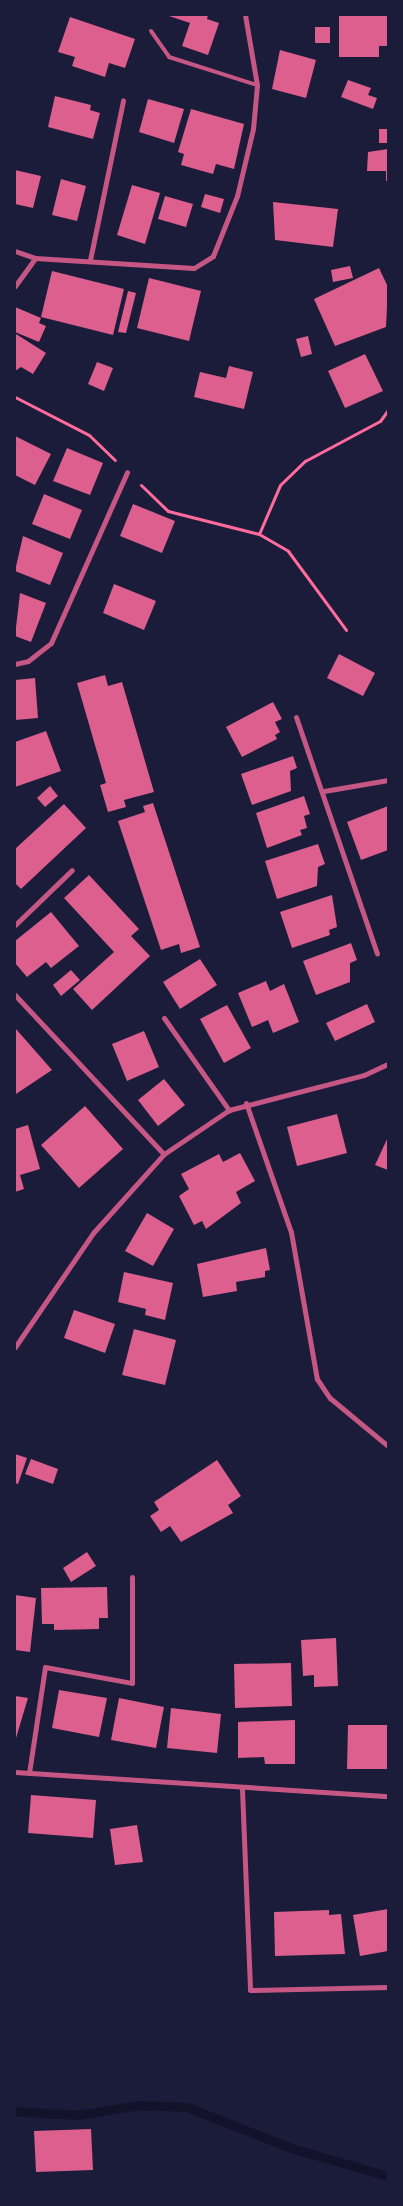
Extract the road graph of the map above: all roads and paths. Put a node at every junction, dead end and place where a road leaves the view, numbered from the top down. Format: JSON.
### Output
{"nodes":[{"id":1,"x":245,"y":15,"type":"edge"},
{"id":2,"x":151,"y":31,"type":"dead end"},
{"id":3,"x":257,"y":85,"type":"junction"},
{"id":4,"x":123,"y":100,"type":"dead end"},
{"id":5,"x":15,"y":251,"type":"edge"},
{"id":6,"x":36,"y":258,"type":"junction"},
{"id":7,"x":90,"y":260,"type":"junction"},
{"id":8,"x":15,"y":286,"type":"edge"},
{"id":9,"x":15,"y":397,"type":"edge"},
{"id":10,"x":388,"y":410,"type":"edge"},
{"id":11,"x":127,"y":472,"type":"junction"},
{"id":12,"x":259,"y":534,"type":"junction"},
{"id":13,"x":346,"y":630,"type":"dead end"},
{"id":14,"x":15,"y":664,"type":"edge"},
{"id":15,"x":296,"y":717,"type":"dead end"},
{"id":16,"x":388,"y":780,"type":"edge"},
{"id":17,"x":324,"y":791,"type":"junction"},
{"id":18,"x":72,"y":870,"type":"dead end"},
{"id":19,"x":15,"y":925,"type":"edge"},
{"id":20,"x":377,"y":953,"type":"dead end"},
{"id":21,"x":15,"y":995,"type":"edge"},
{"id":22,"x":164,"y":1018,"type":"dead end"},
{"id":23,"x":388,"y":1064,"type":"edge"},
{"id":24,"x":246,"y":1104,"type":"junction"},
{"id":25,"x":229,"y":1110,"type":"junction"},
{"id":26,"x":164,"y":1154,"type":"junction"},
{"id":27,"x":15,"y":1347,"type":"edge"},
{"id":28,"x":388,"y":1446,"type":"edge"},
{"id":29,"x":132,"y":1577,"type":"dead end"},
{"id":30,"x":15,"y":1772,"type":"edge"},
{"id":31,"x":29,"y":1773,"type":"junction"},
{"id":32,"x":242,"y":1789,"type":"junction"},
{"id":33,"x":388,"y":1796,"type":"edge"},
{"id":34,"x":388,"y":1986,"type":"edge"}],
"edges":[{"from":1,"to":3,"type":"street"},
{"from":2,"to":3,"type":"lane"},
{"from":3,"to":7,"type":"street"},
{"from":4,"to":7,"type":"street"},
{"from":5,"to":6,"type":"street"},
{"from":6,"to":7,"type":"street"},
{"from":6,"to":8,"type":"street"},
{"from":9,"to":11,"type":"path"},
{"from":10,"to":12,"type":"path"},
{"from":11,"to":12,"type":"path"},
{"from":11,"to":14,"type":"street"},
{"from":12,"to":13,"type":"path"},
{"from":15,"to":17,"type":"street"},
{"from":16,"to":17,"type":"street"},
{"from":17,"to":20,"type":"street"},
{"from":18,"to":19,"type":"street"},
{"from":21,"to":26,"type":"street"},
{"from":22,"to":25,"type":"street"},
{"from":23,"to":24,"type":"street"},
{"from":24,"to":25,"type":"street"},
{"from":24,"to":28,"type":"street"},
{"from":25,"to":26,"type":"street"},
{"from":26,"to":27,"type":"street"},
{"from":29,"to":31,"type":"street"},
{"from":30,"to":31,"type":"street"},
{"from":31,"to":32,"type":"street"},
{"from":32,"to":33,"type":"street"},
{"from":32,"to":34,"type":"street"}]}
